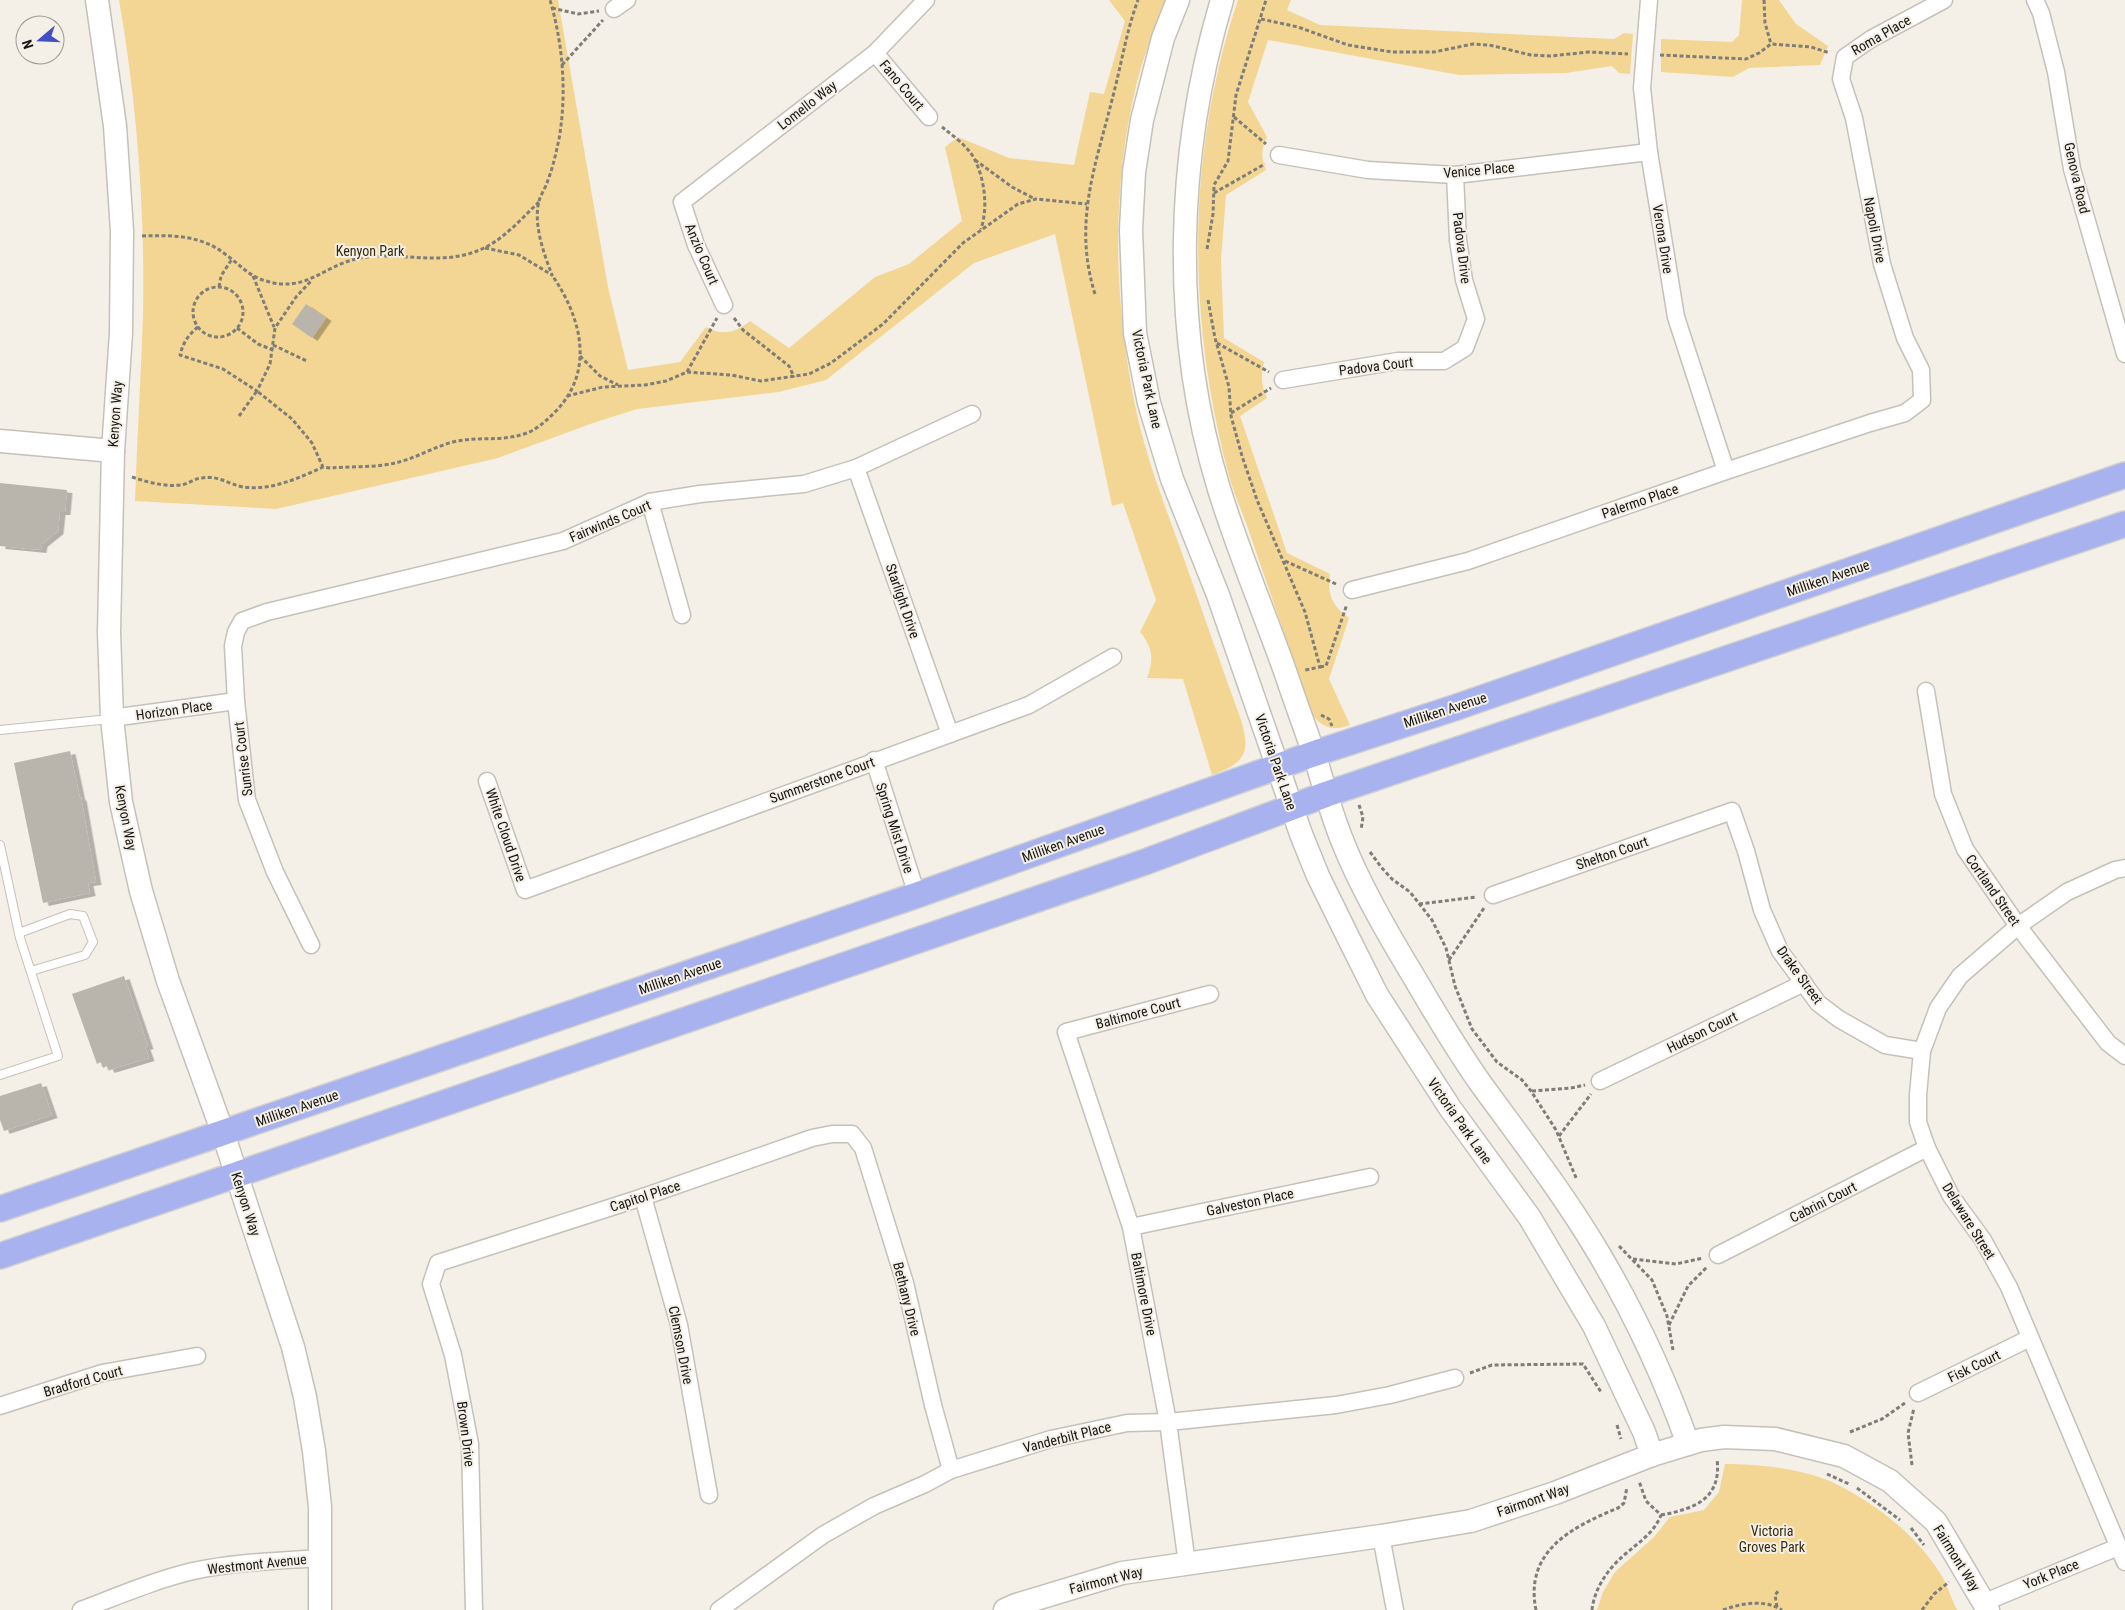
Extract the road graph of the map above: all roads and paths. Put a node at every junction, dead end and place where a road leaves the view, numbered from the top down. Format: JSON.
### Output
{"nodes":[{"id":1,"x":97,"y":0,"type":"edge"},
{"id":2,"x":550,"y":0,"type":"edge"},
{"id":3,"x":926,"y":0,"type":"edge"},
{"id":4,"x":1138,"y":0,"type":"edge"},
{"id":5,"x":1178,"y":0,"type":"edge"},
{"id":6,"x":1222,"y":0,"type":"edge"},
{"id":7,"x":1649,"y":0,"type":"edge"},
{"id":8,"x":1764,"y":0,"type":"edge"},
{"id":9,"x":1944,"y":0,"type":"edge"},
{"id":10,"x":2035,"y":0,"type":"edge"},
{"id":11,"x":621,"y":4,"type":"edge"},
{"id":12,"x":552,"y":8,"type":"junction"},
{"id":13,"x":1261,"y":20,"type":"dead end"},
{"id":14,"x":1771,"y":44,"type":"junction"},
{"id":15,"x":875,"y":52,"type":"junction"},
{"id":16,"x":1645,"y":54,"type":"junction"},
{"id":17,"x":1845,"y":56,"type":"junction"},
{"id":18,"x":562,"y":66,"type":"junction"},
{"id":19,"x":929,"y":117,"type":"joint"},
{"id":20,"x":1234,"y":117,"type":"dead end"},
{"id":21,"x":1649,"y":152,"type":"junction"},
{"id":22,"x":1279,"y":155,"type":"junction"},
{"id":23,"x":974,"y":160,"type":"junction"},
{"id":24,"x":1455,"y":175,"type":"junction"},
{"id":25,"x":1214,"y":193,"type":"dead end"},
{"id":26,"x":1036,"y":199,"type":"junction"},
{"id":27,"x":539,"y":202,"type":"junction"},
{"id":28,"x":682,"y":202,"type":"joint"},
{"id":29,"x":1087,"y":204,"type":"junction"},
{"id":30,"x":981,"y":230,"type":"junction"},
{"id":31,"x":140,"y":236,"type":"dead end"},
{"id":32,"x":484,"y":248,"type":"junction"},
{"id":33,"x":232,"y":259,"type":"junction"},
{"id":34,"x":552,"y":275,"type":"junction"},
{"id":35,"x":253,"y":276,"type":"junction"},
{"id":36,"x":312,"y":280,"type":"junction"},
{"id":37,"x":219,"y":287,"type":"junction"},
{"id":38,"x":1095,"y":294,"type":"dead end"},
{"id":39,"x":724,"y":305,"type":"junction"},
{"id":40,"x":198,"y":327,"type":"junction"},
{"id":41,"x":238,"y":328,"type":"junction"},
{"id":42,"x":275,"y":328,"type":"junction"},
{"id":43,"x":1217,"y":343,"type":"dead end"},
{"id":44,"x":273,"y":345,"type":"junction"},
{"id":45,"x":1466,"y":348,"type":"joint"},
{"id":46,"x":273,"y":350,"type":"junction"},
{"id":47,"x":2125,"y":354,"type":"edge"},
{"id":48,"x":580,"y":356,"type":"junction"},
{"id":49,"x":307,"y":361,"type":"dead end"},
{"id":50,"x":687,"y":372,"type":"junction"},
{"id":51,"x":794,"y":377,"type":"junction"},
{"id":52,"x":1283,"y":380,"type":"junction"},
{"id":53,"x":618,"y":386,"type":"junction"},
{"id":54,"x":256,"y":391,"type":"junction"},
{"id":55,"x":567,"y":396,"type":"junction"},
{"id":56,"x":1922,"y":400,"type":"joint"},
{"id":57,"x":1231,"y":413,"type":"dead end"},
{"id":58,"x":972,"y":414,"type":"dead end"},
{"id":59,"x":239,"y":416,"type":"dead end"},
{"id":60,"x":0,"y":441,"type":"edge"},
{"id":61,"x":113,"y":450,"type":"junction"},
{"id":62,"x":323,"y":467,"type":"junction"},
{"id":63,"x":856,"y":468,"type":"junction"},
{"id":64,"x":1726,"y":471,"type":"junction"},
{"id":65,"x":2125,"y":475,"type":"edge"},
{"id":66,"x":132,"y":477,"type":"dead end"},
{"id":67,"x":650,"y":502,"type":"junction"},
{"id":68,"x":2125,"y":524,"type":"edge"},
{"id":69,"x":1284,"y":561,"type":"dead end"},
{"id":70,"x":1352,"y":590,"type":"junction"},
{"id":71,"x":682,"y":615,"type":"dead end"},
{"id":72,"x":242,"y":621,"type":"joint"},
{"id":73,"x":1113,"y":657,"type":"dead end"},
{"id":74,"x":1320,"y":667,"type":"dead end"},
{"id":75,"x":1926,"y":692,"type":"dead end"},
{"id":76,"x":236,"y":701,"type":"junction"},
{"id":77,"x":112,"y":718,"type":"junction"},
{"id":78,"x":0,"y":730,"type":"edge"},
{"id":79,"x":950,"y":734,"type":"junction"},
{"id":80,"x":1314,"y":754,"type":"junction"},
{"id":81,"x":874,"y":760,"type":"junction"},
{"id":82,"x":1277,"y":766,"type":"junction"},
{"id":83,"x":487,"y":781,"type":"dead end"},
{"id":84,"x":1326,"y":794,"type":"junction"},
{"id":85,"x":1292,"y":807,"type":"junction"},
{"id":86,"x":1732,"y":811,"type":"joint"},
{"id":87,"x":0,"y":845,"type":"edge"},
{"id":88,"x":2125,"y":868,"type":"edge"},
{"id":89,"x":525,"y":890,"type":"joint"},
{"id":90,"x":917,"y":895,"type":"junction"},
{"id":91,"x":1493,"y":895,"type":"junction"},
{"id":92,"x":1419,"y":904,"type":"dead end"},
{"id":93,"x":2018,"y":926,"type":"junction"},
{"id":94,"x":19,"y":933,"type":"junction"},
{"id":95,"x":311,"y":945,"type":"dead end"},
{"id":96,"x":1449,"y":960,"type":"dead end"},
{"id":97,"x":31,"y":971,"type":"junction"},
{"id":98,"x":1804,"y":983,"type":"junction"},
{"id":99,"x":1210,"y":994,"type":"dead end"},
{"id":100,"x":1066,"y":1032,"type":"joint"},
{"id":101,"x":1922,"y":1051,"type":"junction"},
{"id":102,"x":2125,"y":1056,"type":"edge"},
{"id":103,"x":0,"y":1075,"type":"edge"},
{"id":104,"x":1600,"y":1081,"type":"junction"},
{"id":105,"x":1531,"y":1091,"type":"dead end"},
{"id":106,"x":223,"y":1133,"type":"junction"},
{"id":107,"x":852,"y":1134,"type":"joint"},
{"id":108,"x":1560,"y":1136,"type":"dead end"},
{"id":109,"x":1927,"y":1148,"type":"junction"},
{"id":110,"x":237,"y":1176,"type":"junction"},
{"id":111,"x":1370,"y":1177,"type":"dead end"},
{"id":112,"x":643,"y":1197,"type":"junction"},
{"id":113,"x":0,"y":1209,"type":"edge"},
{"id":114,"x":1131,"y":1228,"type":"junction"},
{"id":115,"x":1718,"y":1255,"type":"junction"},
{"id":116,"x":0,"y":1256,"type":"edge"},
{"id":117,"x":1632,"y":1259,"type":"dead end"},
{"id":118,"x":438,"y":1263,"type":"joint"},
{"id":119,"x":1669,"y":1325,"type":"dead end"},
{"id":120,"x":2030,"y":1338,"type":"junction"},
{"id":121,"x":197,"y":1356,"type":"dead end"},
{"id":122,"x":1455,"y":1378,"type":"joint"},
{"id":123,"x":1918,"y":1393,"type":"junction"},
{"id":124,"x":1602,"y":1394,"type":"dead end"},
{"id":125,"x":0,"y":1406,"type":"edge"},
{"id":126,"x":1168,"y":1422,"type":"junction"},
{"id":127,"x":1616,"y":1424,"type":"dead end"},
{"id":128,"x":1850,"y":1432,"type":"dead end"},
{"id":129,"x":1621,"y":1439,"type":"dead end"},
{"id":130,"x":1688,"y":1444,"type":"junction"},
{"id":131,"x":1652,"y":1455,"type":"junction"},
{"id":132,"x":1717,"y":1459,"type":"junction"},
{"id":133,"x":1724,"y":1459,"type":"dead end"},
{"id":134,"x":1710,"y":1461,"type":"dead end"},
{"id":135,"x":1912,"y":1465,"type":"dead end"},
{"id":136,"x":951,"y":1470,"type":"junction"},
{"id":137,"x":1821,"y":1472,"type":"dead end"},
{"id":138,"x":1646,"y":1478,"type":"dead end"},
{"id":139,"x":1639,"y":1481,"type":"junction"},
{"id":140,"x":708,"y":1496,"type":"dead end"},
{"id":141,"x":1661,"y":1515,"type":"junction"},
{"id":142,"x":1902,"y":1521,"type":"dead end"},
{"id":143,"x":1910,"y":1527,"type":"dead end"},
{"id":144,"x":1381,"y":1536,"type":"junction"},
{"id":145,"x":1927,"y":1548,"type":"dead end"},
{"id":146,"x":2122,"y":1554,"type":"edge"},
{"id":147,"x":319,"y":1558,"type":"junction"},
{"id":148,"x":1188,"y":1564,"type":"junction"},
{"id":149,"x":1946,"y":1575,"type":"dead end"},
{"id":150,"x":1950,"y":1582,"type":"junction"},
{"id":151,"x":1779,"y":1590,"type":"dead end"},
{"id":152,"x":1954,"y":1591,"type":"dead end"},
{"id":153,"x":1986,"y":1606,"type":"edge"},
{"id":154,"x":1777,"y":1607,"type":"junction"},
{"id":155,"x":81,"y":1610,"type":"edge"},
{"id":156,"x":320,"y":1610,"type":"edge"},
{"id":157,"x":474,"y":1610,"type":"edge"},
{"id":158,"x":719,"y":1610,"type":"edge"},
{"id":159,"x":1005,"y":1610,"type":"edge"},
{"id":160,"x":1395,"y":1610,"type":"edge"},
{"id":161,"x":1536,"y":1610,"type":"edge"},
{"id":162,"x":1592,"y":1610,"type":"edge"},
{"id":163,"x":1723,"y":1610,"type":"edge"},
{"id":164,"x":1782,"y":1610,"type":"edge"},
{"id":165,"x":1922,"y":1610,"type":"edge"}],
"edges":[{"from":1,"to":61,"type":"street","name":"Kenyon Way"},
{"from":2,"to":12,"type":"path"},
{"from":3,"to":15,"type":"street","name":"Lomello Way"},
{"from":4,"to":29,"type":"path"},
{"from":5,"to":82,"type":"street","name":"Victoria Park Lane"},
{"from":6,"to":80,"type":"street"},
{"from":7,"to":16,"type":"street","name":"Verona Drive"},
{"from":8,"to":14,"type":"path"},
{"from":9,"to":17,"type":"street","name":"Roma Place"},
{"from":10,"to":47,"type":"street","name":"Genova Road"},
{"from":11,"to":12,"type":"path"},
{"from":11,"to":18,"type":"path"},
{"from":12,"to":18,"type":"path"},
{"from":13,"to":16,"type":"path"},
{"from":14,"to":16,"type":"path"},
{"from":14,"to":17,"type":"path"},
{"from":15,"to":19,"type":"street","name":"Fano Court"},
{"from":15,"to":28,"type":"street","name":"Lomello Way"},
{"from":16,"to":21,"type":"street","name":"Verona Drive"},
{"from":17,"to":56,"type":"street","name":"Napoli Drive"},
{"from":18,"to":27,"type":"path"},
{"from":19,"to":23,"type":"path"},
{"from":20,"to":22,"type":"path"},
{"from":21,"to":24,"type":"street","name":"Venice Place"},
{"from":21,"to":64,"type":"street","name":"Verona Drive"},
{"from":22,"to":24,"type":"street","name":"Venice Place"},
{"from":22,"to":25,"type":"path"},
{"from":23,"to":26,"type":"path"},
{"from":23,"to":30,"type":"path"},
{"from":24,"to":45,"type":"street","name":"Padova Drive"},
{"from":26,"to":29,"type":"path"},
{"from":26,"to":30,"type":"path"},
{"from":27,"to":32,"type":"path"},
{"from":27,"to":34,"type":"path"},
{"from":28,"to":39,"type":"street","name":"Anzio Court"},
{"from":29,"to":38,"type":"path"},
{"from":30,"to":51,"type":"path"},
{"from":31,"to":33,"type":"path"},
{"from":32,"to":34,"type":"path"},
{"from":32,"to":36,"type":"path"},
{"from":33,"to":35,"type":"path"},
{"from":33,"to":37,"type":"path"},
{"from":34,"to":48,"type":"path"},
{"from":35,"to":36,"type":"path"},
{"from":35,"to":42,"type":"path"},
{"from":36,"to":42,"type":"path"},
{"from":37,"to":40,"type":"path"},
{"from":37,"to":41,"type":"path"},
{"from":39,"to":50,"type":"path"},
{"from":39,"to":51,"type":"path"},
{"from":40,"to":41,"type":"path"},
{"from":40,"to":54,"type":"path"},
{"from":41,"to":46,"type":"path"},
{"from":42,"to":44,"type":"path"},
{"from":43,"to":52,"type":"path"},
{"from":44,"to":46,"type":"path"},
{"from":44,"to":49,"type":"path"},
{"from":45,"to":52,"type":"street","name":"Padova Court"},
{"from":46,"to":54,"type":"path"},
{"from":48,"to":53,"type":"path"},
{"from":48,"to":55,"type":"path"},
{"from":50,"to":51,"type":"path"},
{"from":50,"to":53,"type":"path"},
{"from":52,"to":57,"type":"path"},
{"from":53,"to":55,"type":"path"},
{"from":54,"to":59,"type":"path"},
{"from":54,"to":62,"type":"path"},
{"from":55,"to":62,"type":"path"},
{"from":56,"to":64,"type":"street","name":"Palermo Place"},
{"from":58,"to":63,"type":"street","name":"Fairwinds Court"},
{"from":60,"to":61,"type":"street"},
{"from":61,"to":77,"type":"street","name":"Kenyon Way"},
{"from":62,"to":66,"type":"path"},
{"from":63,"to":67,"type":"street","name":"Fairwinds Court"},
{"from":63,"to":79,"type":"street","name":"Starlight Drive"},
{"from":64,"to":70,"type":"street","name":"Palermo Place"},
{"from":65,"to":80,"type":"main road","name":"Milliken Avenue"},
{"from":67,"to":71,"type":"street"},
{"from":67,"to":72,"type":"street","name":"Fairwinds Court"},
{"from":68,"to":84,"type":"main road"},
{"from":69,"to":70,"type":"path"},
{"from":70,"to":74,"type":"path"},
{"from":72,"to":76,"type":"street","name":"Sunrise Court"},
{"from":73,"to":79,"type":"street","name":"Summerstone Court"},
{"from":75,"to":93,"type":"street","name":"Cortland Street"},
{"from":76,"to":77,"type":"street","name":"Horizon Place"},
{"from":76,"to":95,"type":"street","name":"Sunrise Court"},
{"from":77,"to":78,"type":"lane"},
{"from":77,"to":106,"type":"street","name":"Kenyon Way"},
{"from":79,"to":81,"type":"street","name":"Summerstone Court"},
{"from":80,"to":82,"type":"main road","name":"Milliken Avenue"},
{"from":80,"to":84,"type":"street"},
{"from":81,"to":89,"type":"street","name":"Summerstone Court"},
{"from":81,"to":90,"type":"street","name":"Spring Mist Drive"},
{"from":82,"to":85,"type":"street","name":"Victoria Park Lane"},
{"from":82,"to":90,"type":"main road","name":"Milliken Avenue"},
{"from":83,"to":89,"type":"street","name":"White Cloud Drive"},
{"from":84,"to":85,"type":"main road"},
{"from":84,"to":130,"type":"street"},
{"from":85,"to":110,"type":"main road"},
{"from":85,"to":131,"type":"street","name":"Victoria Park Lane"},
{"from":86,"to":91,"type":"street","name":"Shelton Court"},
{"from":86,"to":98,"type":"street","name":"Drake Street"},
{"from":87,"to":94,"type":"lane"},
{"from":88,"to":93,"type":"street","name":"Delaware Street"},
{"from":90,"to":106,"type":"main road","name":"Milliken Avenue"},
{"from":91,"to":92,"type":"path"},
{"from":91,"to":96,"type":"path"},
{"from":93,"to":101,"type":"street","name":"Delaware Street"},
{"from":93,"to":102,"type":"street","name":"Cortland Street"},
{"from":94,"to":97,"type":"lane"},
{"from":94,"to":97,"type":"lane"},
{"from":97,"to":103,"type":"lane"},
{"from":98,"to":101,"type":"street","name":"Drake Street"},
{"from":98,"to":104,"type":"street","name":"Hudson Court"},
{"from":99,"to":100,"type":"street","name":"Baltimore Court"},
{"from":100,"to":114,"type":"street","name":"Baltimore Drive"},
{"from":101,"to":109,"type":"street","name":"Delaware Street"},
{"from":104,"to":105,"type":"path"},
{"from":104,"to":108,"type":"path"},
{"from":106,"to":110,"type":"street","name":"Kenyon Way"},
{"from":106,"to":113,"type":"main road","name":"Milliken Avenue"},
{"from":107,"to":112,"type":"street","name":"Capitol Place"},
{"from":107,"to":136,"type":"street","name":"Bethany Drive"},
{"from":109,"to":115,"type":"street","name":"Cabrini Court"},
{"from":109,"to":120,"type":"street","name":"Delaware Street"},
{"from":110,"to":116,"type":"main road"},
{"from":110,"to":147,"type":"street","name":"Kenyon Way"},
{"from":111,"to":114,"type":"street","name":"Galveston Place"},
{"from":112,"to":118,"type":"street","name":"Capitol Place"},
{"from":112,"to":140,"type":"street","name":"Clemson Drive"},
{"from":114,"to":126,"type":"street","name":"Baltimore Drive"},
{"from":115,"to":117,"type":"path"},
{"from":115,"to":119,"type":"path"},
{"from":118,"to":157,"type":"street","name":"Brown Drive"},
{"from":120,"to":123,"type":"street","name":"Fisk Court"},
{"from":120,"to":146,"type":"street","name":"Delaware Street"},
{"from":121,"to":125,"type":"street","name":"Bradford Court"},
{"from":122,"to":124,"type":"path"},
{"from":122,"to":126,"type":"street","name":"Vanderbilt Place"},
{"from":123,"to":128,"type":"path"},
{"from":123,"to":135,"type":"path"},
{"from":126,"to":136,"type":"street","name":"Vanderbilt Place"},
{"from":126,"to":148,"type":"street","name":"Baltimore Drive"},
{"from":127,"to":129,"type":"path"},
{"from":130,"to":131,"type":"street","name":"Fairmont Way"},
{"from":130,"to":153,"type":"street","name":"Fairmont Way"},
{"from":131,"to":144,"type":"street","name":"Fairmont Way"},
{"from":132,"to":133,"type":"path"},
{"from":132,"to":134,"type":"path"},
{"from":132,"to":141,"type":"path"},
{"from":136,"to":158,"type":"street","name":"Vanderbilt Place"},
{"from":137,"to":142,"type":"path"},
{"from":138,"to":139,"type":"path"},
{"from":139,"to":141,"type":"path"},
{"from":139,"to":161,"type":"path"},
{"from":141,"to":162,"type":"path"},
{"from":143,"to":145,"type":"path"},
{"from":144,"to":148,"type":"street","name":"Fairmont Way"},
{"from":144,"to":160,"type":"street"},
{"from":146,"to":153,"type":"street","name":"York Place"},
{"from":147,"to":155,"type":"street","name":"Westmont Avenue"},
{"from":147,"to":156,"type":"street","name":"Kenyon Way"},
{"from":148,"to":159,"type":"street","name":"Fairmont Way"},
{"from":149,"to":150,"type":"path"},
{"from":150,"to":152,"type":"path"},
{"from":150,"to":165,"type":"path"},
{"from":151,"to":154,"type":"path"},
{"from":154,"to":163,"type":"path"},
{"from":154,"to":164,"type":"path"}]}
